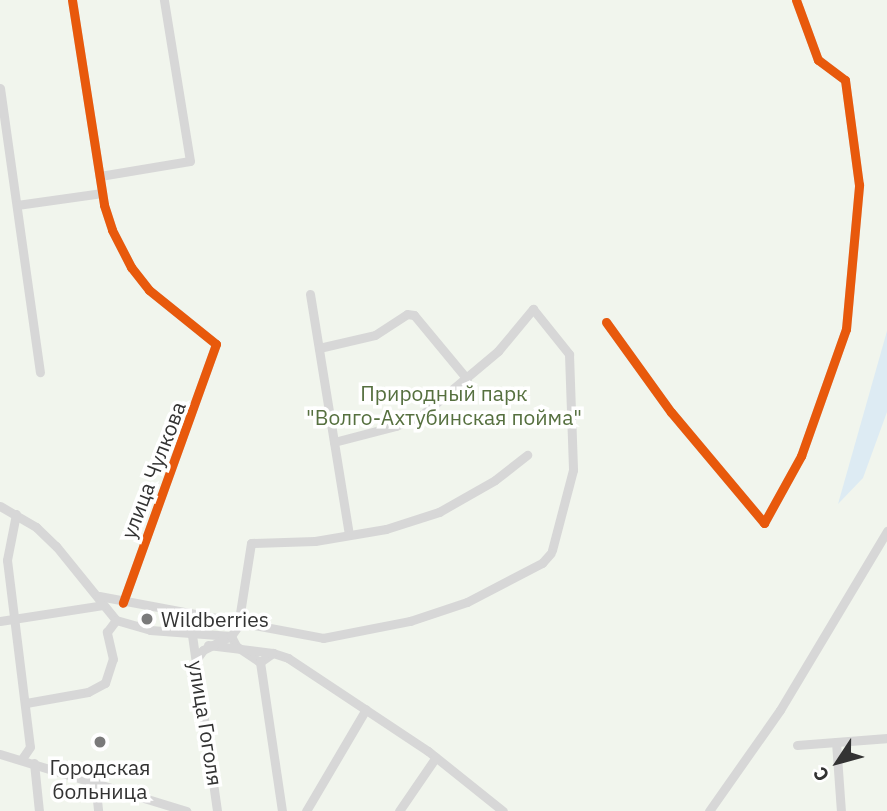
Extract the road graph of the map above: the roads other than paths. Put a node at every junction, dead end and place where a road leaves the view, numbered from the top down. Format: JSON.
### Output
{"nodes":[{"id":1,"x":72,"y":0,"type":"edge"},
{"id":2,"x":164,"y":0,"type":"edge"},
{"id":3,"x":796,"y":0,"type":"edge"},
{"id":4,"x":0,"y":88,"type":"edge"},
{"id":5,"x":100,"y":176,"type":"junction"},
{"id":6,"x":102,"y":193,"type":"junction"},
{"id":7,"x":17,"y":205,"type":"junction"},
{"id":8,"x":310,"y":294,"type":"dead end"},
{"id":9,"x":606,"y":323,"type":"dead end"},
{"id":10,"x":318,"y":348,"type":"junction"},
{"id":11,"x":40,"y":372,"type":"dead end"},
{"id":12,"x":467,"y":379,"type":"junction"},
{"id":13,"x":334,"y":442,"type":"junction"},
{"id":14,"x":527,"y":455,"type":"dead end"},
{"id":15,"x":0,"y":506,"type":"edge"},
{"id":16,"x":16,"y":514,"type":"junction"},
{"id":17,"x":887,"y":531,"type":"edge"},
{"id":18,"x":349,"y":535,"type":"junction"},
{"id":19,"x":101,"y":600,"type":"junction"},
{"id":20,"x":123,"y":603,"type":"junction"},
{"id":21,"x":238,"y":619,"type":"junction"},
{"id":22,"x":14,"y":620,"type":"junction"},
{"id":23,"x":116,"y":620,"type":"junction"},
{"id":24,"x":0,"y":621,"type":"edge"},
{"id":25,"x":192,"y":635,"type":"junction"},
{"id":26,"x":231,"y":636,"type":"junction"},
{"id":27,"x":210,"y":645,"type":"junction"},
{"id":28,"x":243,"y":650,"type":"junction"},
{"id":29,"x":273,"y":653,"type":"junction"},
{"id":30,"x":196,"y":660,"type":"junction"},
{"id":31,"x":260,"y":662,"type":"junction"},
{"id":32,"x":26,"y":703,"type":"junction"},
{"id":33,"x":366,"y":709,"type":"junction"},
{"id":34,"x":887,"y":738,"type":"edge"},
{"id":35,"x":836,"y":742,"type":"junction"},
{"id":36,"x":797,"y":745,"type":"dead end"},
{"id":37,"x":0,"y":754,"type":"edge"},
{"id":38,"x":436,"y":757,"type":"junction"},
{"id":39,"x":22,"y":759,"type":"junction"},
{"id":40,"x":34,"y":762,"type":"junction"},
{"id":41,"x":95,"y":781,"type":"junction"},
{"id":42,"x":157,"y":806,"type":"edge"},
{"id":43,"x":39,"y":811,"type":"edge"},
{"id":44,"x":98,"y":811,"type":"edge"},
{"id":45,"x":186,"y":811,"type":"edge"},
{"id":46,"x":217,"y":811,"type":"edge"},
{"id":47,"x":282,"y":811,"type":"edge"},
{"id":48,"x":306,"y":811,"type":"edge"},
{"id":49,"x":399,"y":811,"type":"edge"},
{"id":50,"x":503,"y":811,"type":"edge"},
{"id":51,"x":709,"y":811,"type":"edge"},
{"id":52,"x":841,"y":811,"type":"edge"}],
"edges":[{"from":1,"to":5,"type":"street"},
{"from":2,"to":5,"type":"street"},
{"from":3,"to":9,"type":"street"},
{"from":4,"to":7,"type":"street"},
{"from":5,"to":6,"type":"street"},
{"from":6,"to":7,"type":"street"},
{"from":6,"to":20,"type":"street","name":"улица Чулкова"},
{"from":7,"to":11,"type":"street"},
{"from":8,"to":10,"type":"street"},
{"from":10,"to":12,"type":"street"},
{"from":10,"to":13,"type":"street"},
{"from":12,"to":13,"type":"street"},
{"from":12,"to":21,"type":"street"},
{"from":13,"to":18,"type":"street"},
{"from":14,"to":18,"type":"street"},
{"from":15,"to":16,"type":"street"},
{"from":16,"to":19,"type":"street"},
{"from":16,"to":22,"type":"street"},
{"from":17,"to":51,"type":"street"},
{"from":18,"to":21,"type":"street"},
{"from":19,"to":20,"type":"street"},
{"from":19,"to":22,"type":"street"},
{"from":19,"to":23,"type":"street"},
{"from":20,"to":21,"type":"street"},
{"from":21,"to":26,"type":"street"},
{"from":22,"to":24,"type":"street"},
{"from":22,"to":32,"type":"street"},
{"from":23,"to":25,"type":"street"},
{"from":23,"to":32,"type":"street"},
{"from":25,"to":26,"type":"street"},
{"from":25,"to":27,"type":"street"},
{"from":25,"to":30,"type":"street","name":"улица Гоголя"},
{"from":26,"to":27,"type":"street"},
{"from":26,"to":28,"type":"street"},
{"from":27,"to":28,"type":"street"},
{"from":27,"to":30,"type":"street"},
{"from":28,"to":29,"type":"street"},
{"from":28,"to":31,"type":"street"},
{"from":29,"to":31,"type":"street"},
{"from":29,"to":33,"type":"street"},
{"from":30,"to":46,"type":"street","name":"улица Гоголя"},
{"from":31,"to":47,"type":"street"},
{"from":32,"to":39,"type":"street"},
{"from":33,"to":38,"type":"street"},
{"from":33,"to":48,"type":"street"},
{"from":34,"to":35,"type":"street"},
{"from":35,"to":36,"type":"street"},
{"from":35,"to":52,"type":"street"},
{"from":37,"to":39,"type":"street"},
{"from":38,"to":49,"type":"street"},
{"from":38,"to":50,"type":"street"},
{"from":39,"to":40,"type":"street"},
{"from":40,"to":41,"type":"street"},
{"from":40,"to":43,"type":"street"},
{"from":41,"to":42,"type":"street"},
{"from":41,"to":44,"type":"street"},
{"from":42,"to":45,"type":"street"}]}
